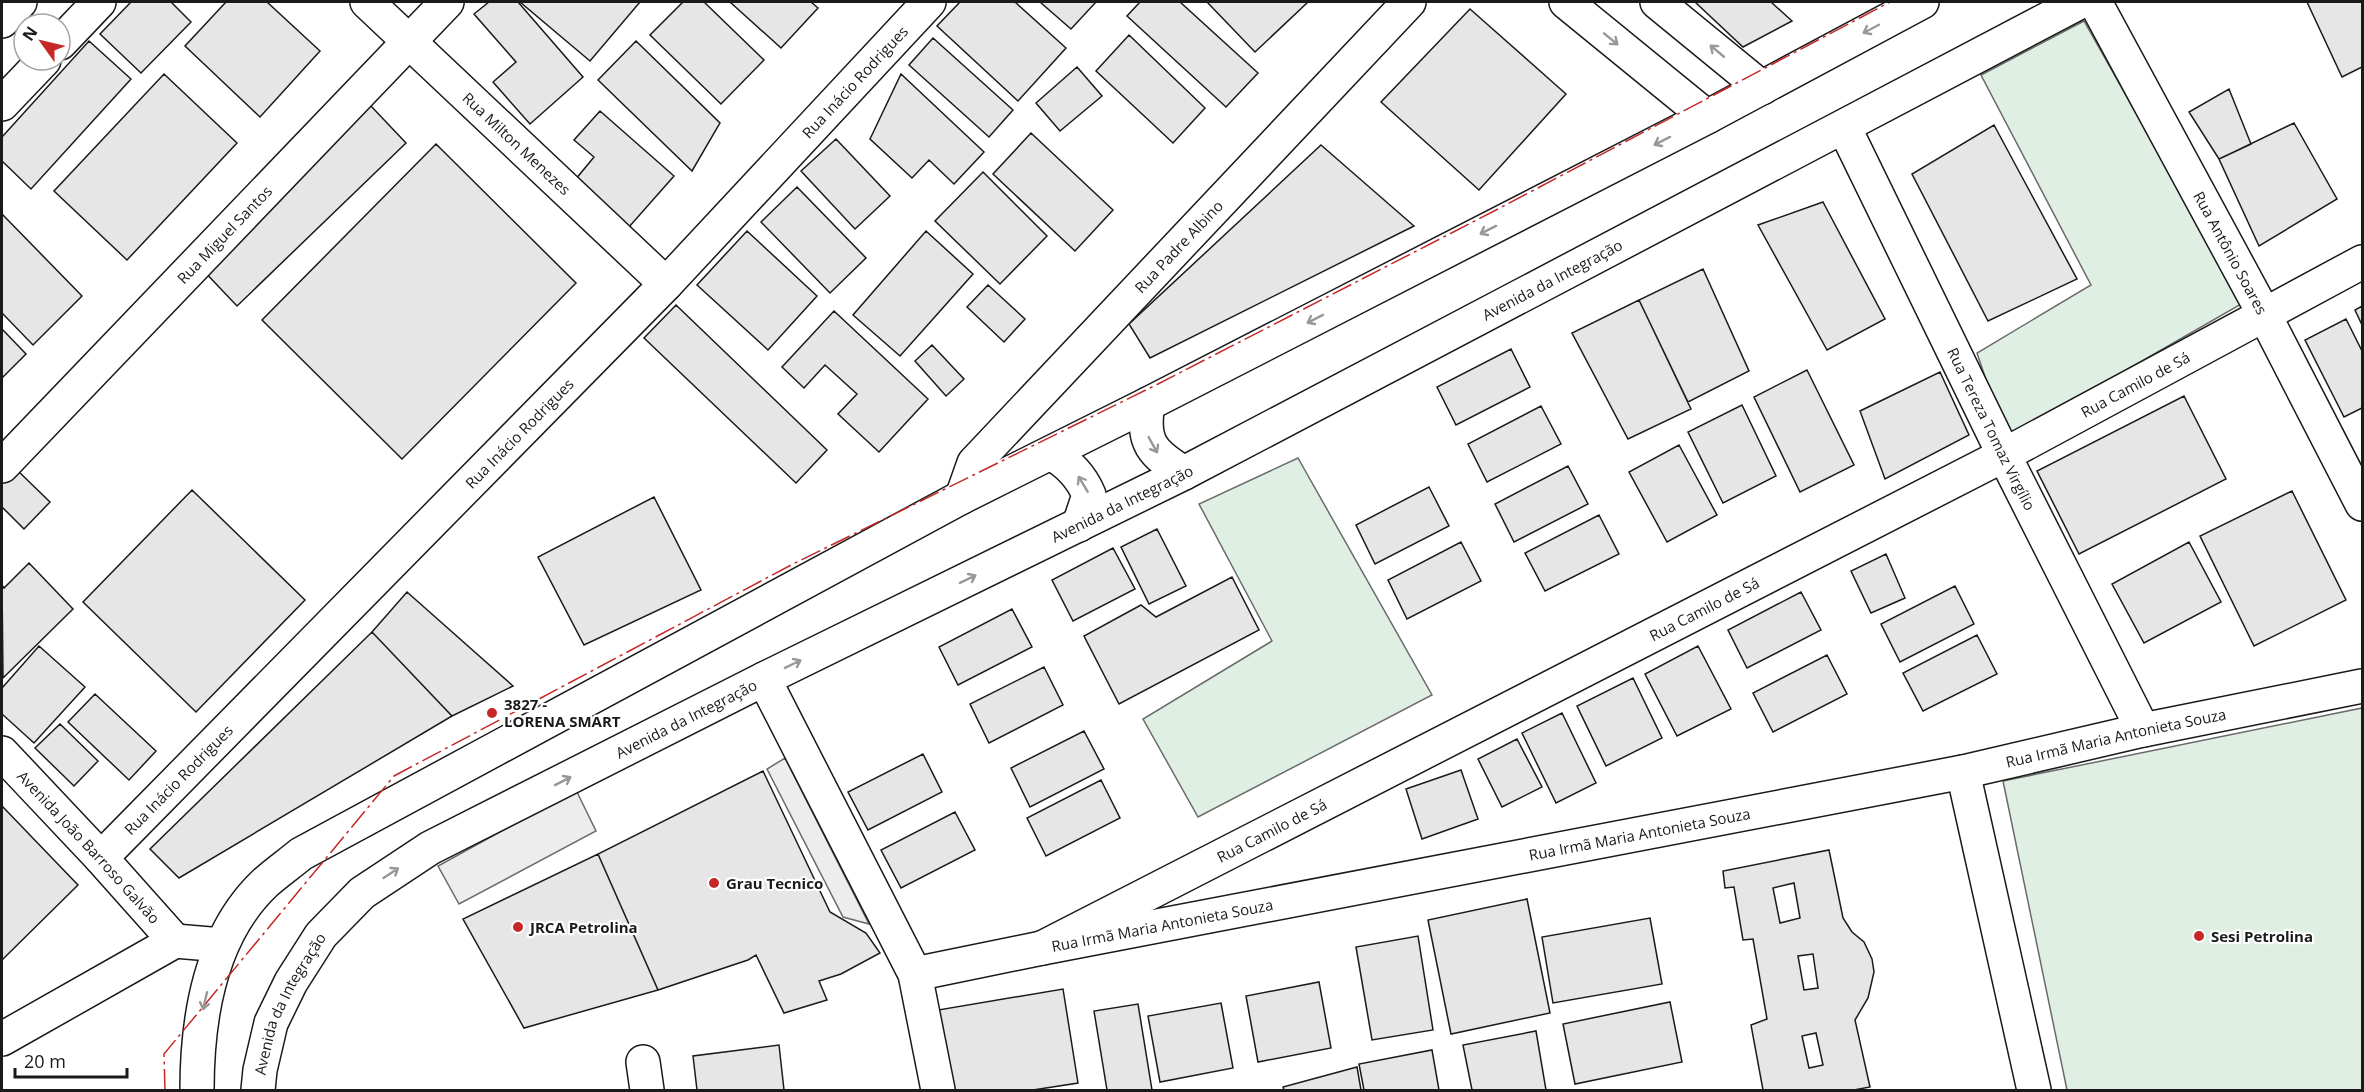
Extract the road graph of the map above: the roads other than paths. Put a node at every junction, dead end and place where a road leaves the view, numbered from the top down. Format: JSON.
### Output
{"nodes":[{"id":1,"x":20,"y":2,"type":"edge"},
{"id":2,"x":99,"y":2,"type":"edge"},
{"id":3,"x":367,"y":2,"type":"edge"},
{"id":4,"x":447,"y":2,"type":"edge"},
{"id":5,"x":929,"y":2,"type":"edge"},
{"id":6,"x":1408,"y":2,"type":"edge"},
{"id":7,"x":1566,"y":2,"type":"edge"},
{"id":8,"x":1657,"y":2,"type":"edge"},
{"id":9,"x":1922,"y":2,"type":"edge"},
{"id":10,"x":2080,"y":2,"type":"edge"},
{"id":11,"x":2095,"y":2,"type":"edge"},
{"id":12,"x":2,"y":21,"type":"edge"},
{"id":13,"x":72,"y":30,"type":"edge"},
{"id":14,"x":410,"y":41,"type":"junction"},
{"id":15,"x":33,"y":72,"type":"edge"},
{"id":16,"x":1762,"y":88,"type":"junction"},
{"id":17,"x":2,"y":104,"type":"edge"},
{"id":18,"x":1707,"y":117,"type":"junction"},
{"id":19,"x":1844,"y":127,"type":"junction"},
{"id":20,"x":2362,"y":262,"type":"edge"},
{"id":21,"x":666,"y":284,"type":"junction"},
{"id":22,"x":2264,"y":314,"type":"junction"},
{"id":23,"x":1148,"y":404,"type":"junction"},
{"id":24,"x":1051,"y":453,"type":"junction"},
{"id":25,"x":2004,"y":455,"type":"junction"},
{"id":26,"x":2,"y":466,"type":"edge"},
{"id":27,"x":1184,"y":473,"type":"junction"},
{"id":28,"x":962,"y":497,"type":"junction"},
{"id":29,"x":2362,"y":504,"type":"edge"},
{"id":30,"x":1079,"y":525,"type":"junction"},
{"id":31,"x":2362,"y":662,"type":"edge"},
{"id":32,"x":764,"y":679,"type":"junction"},
{"id":33,"x":2362,"y":686,"type":"edge"},
{"id":34,"x":2312,"y":696,"type":"junction"},
{"id":35,"x":2143,"y":730,"type":"junction"},
{"id":36,"x":2,"y":753,"type":"edge"},
{"id":37,"x":1963,"y":772,"type":"junction"},
{"id":38,"x":101,"y":858,"type":"junction"},
{"id":39,"x":175,"y":941,"type":"junction"},
{"id":40,"x":222,"y":945,"type":"junction"},
{"id":41,"x":1042,"y":948,"type":"junction"},
{"id":42,"x":915,"y":974,"type":"junction"},
{"id":43,"x":2,"y":1040,"type":"edge"},
{"id":44,"x":197,"y":1090,"type":"edge"},
{"id":45,"x":258,"y":1090,"type":"edge"},
{"id":46,"x":938,"y":1090,"type":"edge"},
{"id":47,"x":2034,"y":1090,"type":"edge"}],
"edges":[{"from":1,"to":12,"type":"street"},
{"from":2,"to":13,"type":"street"},
{"from":3,"to":14,"type":"street","name":"Rua Milton Menezes"},
{"from":4,"to":14,"type":"street","name":"Rua Miguel Santos"},
{"from":5,"to":21,"type":"street","name":"Rua Inácio Rodrigues"},
{"from":6,"to":28,"type":"street","name":"Rua Padre Albino"},
{"from":7,"to":18,"type":"street","one_way":true},
{"from":16,"to":8,"type":"street","one_way":true},
{"from":9,"to":16,"type":"street","one_way":true},
{"from":10,"to":19,"type":"street","name":"Avenida da Integração"},
{"from":11,"to":22,"type":"street","name":"Rua Antônio Soares"},
{"from":14,"to":21,"type":"street","name":"Rua Milton Menezes"},
{"from":14,"to":26,"type":"street","name":"Rua Miguel Santos"},
{"from":15,"to":17,"type":"street"},
{"from":16,"to":18,"type":"street"},
{"from":18,"to":23,"type":"street","one_way":true},
{"from":19,"to":25,"type":"street","name":"Rua Tereza Tomaz Virgílio"},
{"from":19,"to":27,"type":"street","name":"Avenida da Integração"},
{"from":20,"to":22,"type":"street","name":"Rua Camilo de Sá"},
{"from":21,"to":38,"type":"street","name":"Rua Inácio Rodrigues"},
{"from":22,"to":25,"type":"street","name":"Rua Camilo de Sá"},
{"from":22,"to":29,"type":"street","name":"Rua Antônio Soares"},
{"from":23,"to":24,"type":"street"},
{"from":23,"to":27,"type":"street","one_way":true},
{"from":24,"to":28,"type":"street"},
{"from":30,"to":24,"type":"street","one_way":true},
{"from":25,"to":35,"type":"street","name":"Rua Tereza Tomaz Virgílio"},
{"from":25,"to":41,"type":"street","name":"Rua Camilo de Sá"},
{"from":27,"to":30,"type":"street","name":"Avenida da Integração"},
{"from":28,"to":40,"type":"street"},
{"from":32,"to":30,"type":"street","name":"Avenida da Integração","one_way":true},
{"from":31,"to":34,"type":"street"},
{"from":32,"to":42,"type":"street"},
{"from":45,"to":32,"type":"street","name":"Avenida da Integração","one_way":true},
{"from":33,"to":34,"type":"street","name":"Rua Irmã Maria Antonieta Souza"},
{"from":34,"to":35,"type":"street","name":"Rua Irmã Maria Antonieta Souza"},
{"from":35,"to":37,"type":"street","name":"Rua Irmã Maria Antonieta Souza"},
{"from":36,"to":38,"type":"street","name":"Avenida João Barroso Galvão"},
{"from":37,"to":41,"type":"street","name":"Rua Irmã Maria Antonieta Souza"},
{"from":37,"to":47,"type":"street"},
{"from":38,"to":39,"type":"street","name":"Avenida João Barroso Galvão"},
{"from":39,"to":40,"type":"street"},
{"from":39,"to":43,"type":"street"},
{"from":40,"to":44,"type":"street","one_way":true},
{"from":41,"to":42,"type":"street","name":"Rua Irmã Maria Antonieta Souza"},
{"from":42,"to":46,"type":"street"}]}
